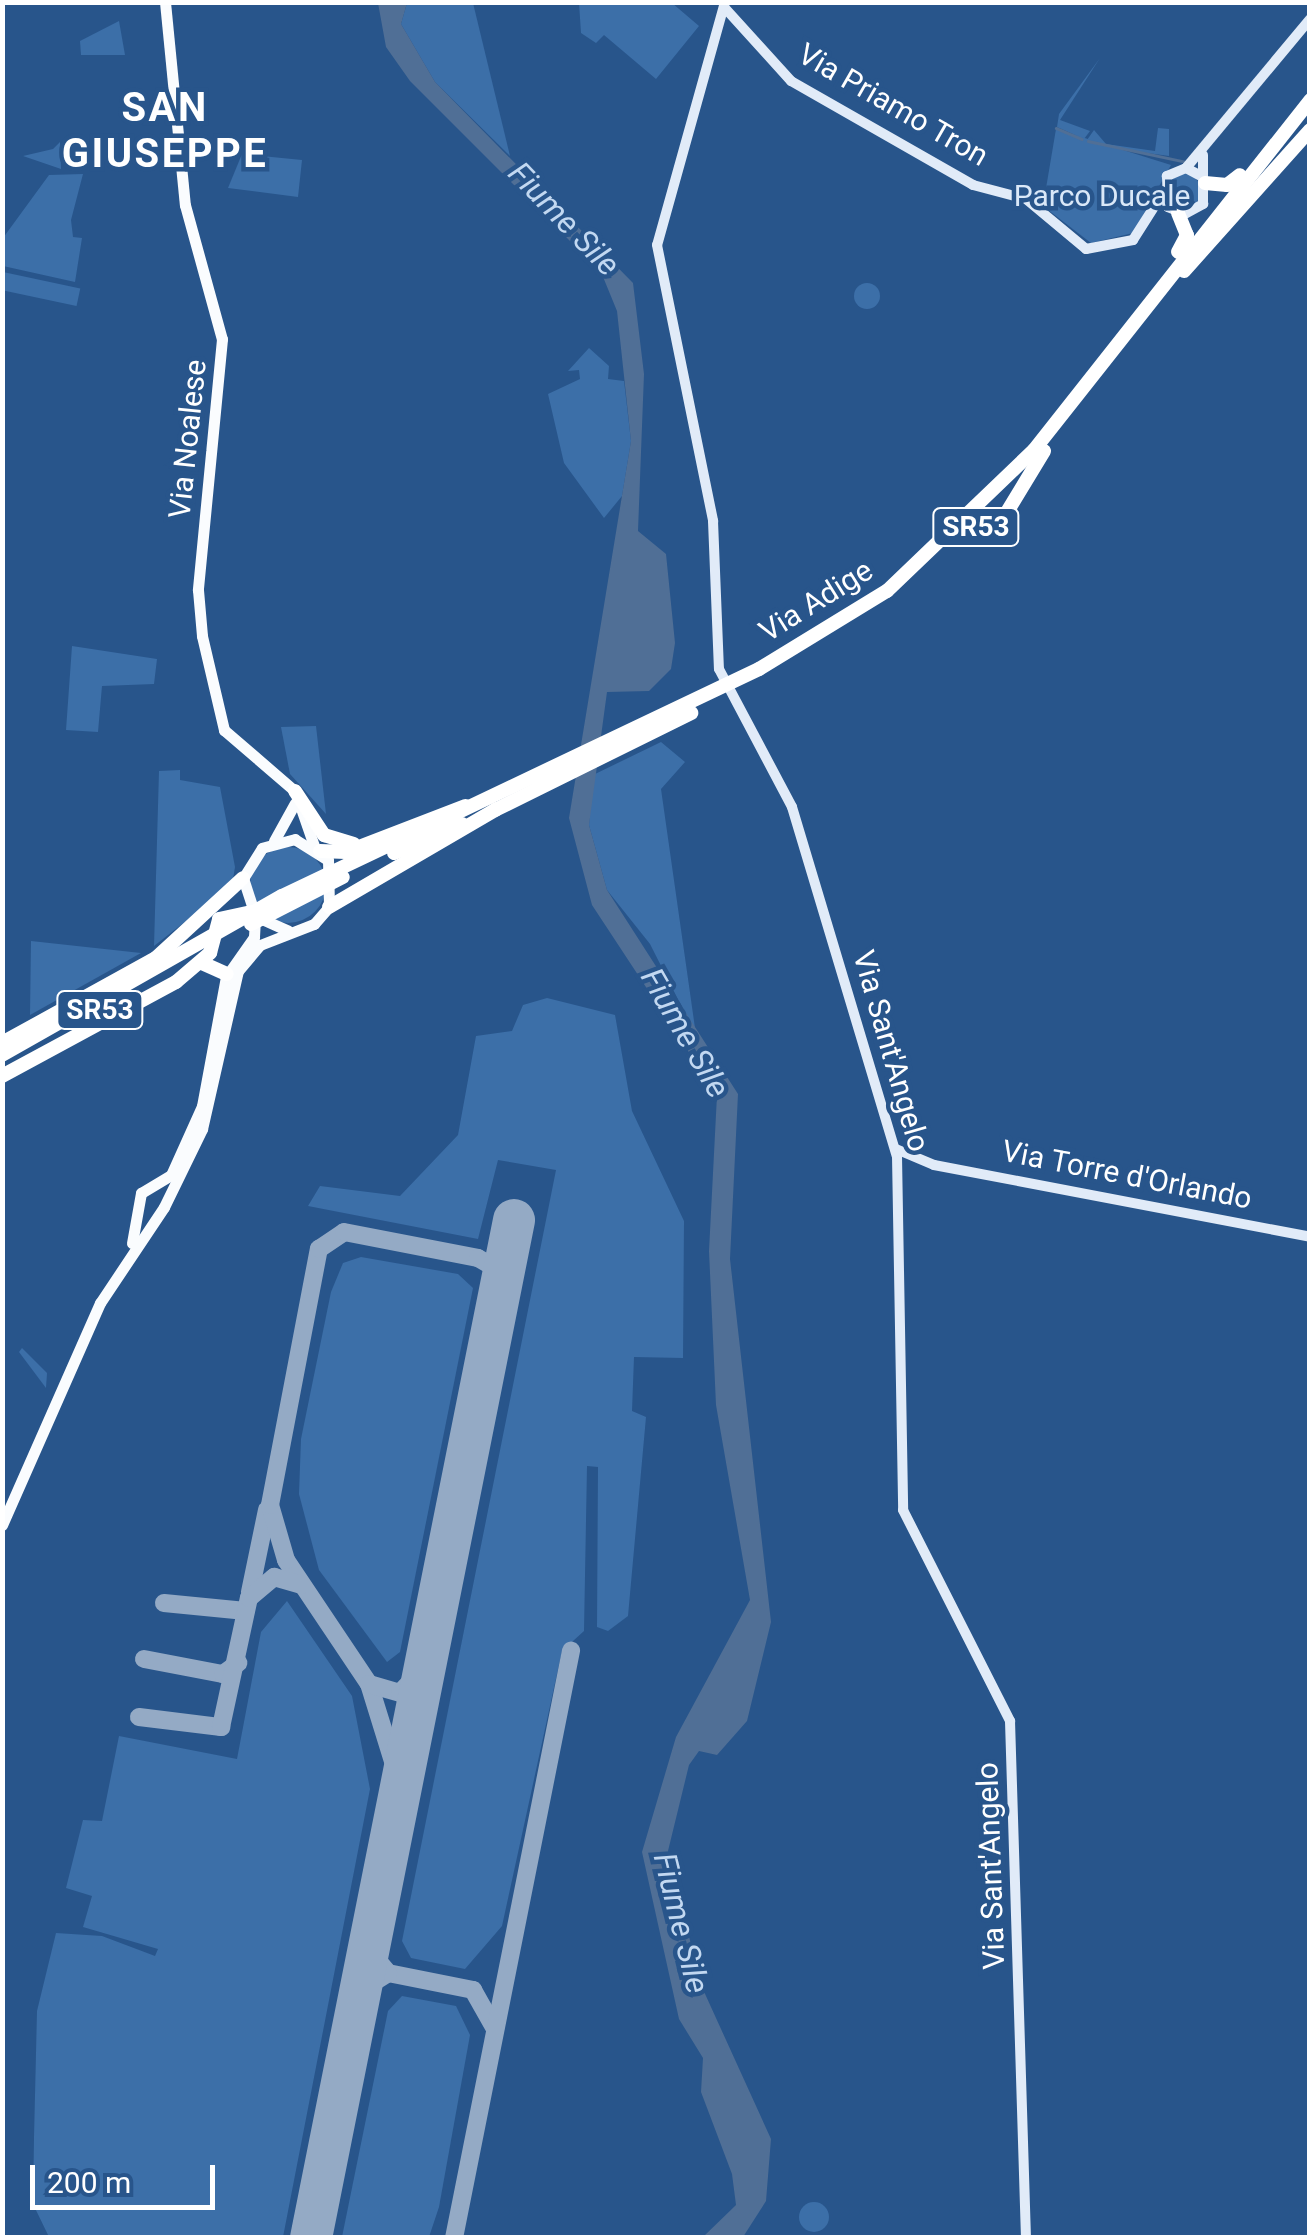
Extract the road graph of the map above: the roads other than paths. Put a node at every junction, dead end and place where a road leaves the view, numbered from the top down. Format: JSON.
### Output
{"nodes":[{"id":1,"x":165,"y":2,"type":"edge"},
{"id":2,"x":725,"y":5,"type":"edge"},
{"id":3,"x":1310,"y":19,"type":"edge"},
{"id":4,"x":1310,"y":98,"type":"edge"},
{"id":5,"x":1310,"y":114,"type":"edge"},
{"id":6,"x":1310,"y":130,"type":"edge"},
{"id":7,"x":1205,"y":150,"type":"junction"},
{"id":8,"x":1186,"y":168,"type":"junction"},
{"id":9,"x":1203,"y":180,"type":"junction"},
{"id":10,"x":1162,"y":196,"type":"junction"},
{"id":11,"x":1175,"y":212,"type":"junction"},
{"id":12,"x":1150,"y":220,"type":"junction"},
{"id":13,"x":1184,"y":271,"type":"junction"},
{"id":14,"x":1140,"y":312,"type":"junction"},
{"id":15,"x":1044,"y":450,"type":"junction"},
{"id":16,"x":1001,"y":522,"type":"dead end"},
{"id":17,"x":931,"y":542,"type":"dead end"},
{"id":18,"x":875,"y":599,"type":"junction"},
{"id":19,"x":762,"y":672,"type":"junction"},
{"id":20,"x":224,"y":730,"type":"junction"},
{"id":21,"x":296,"y":792,"type":"junction"},
{"id":22,"x":494,"y":806,"type":"junction"},
{"id":23,"x":274,"y":841,"type":"junction"},
{"id":24,"x":365,"y":843,"type":"junction"},
{"id":25,"x":317,"y":849,"type":"junction"},
{"id":26,"x":243,"y":878,"type":"junction"},
{"id":27,"x":329,"y":907,"type":"junction"},
{"id":28,"x":253,"y":914,"type":"junction"},
{"id":29,"x":288,"y":931,"type":"junction"},
{"id":30,"x":197,"y":954,"type":"junction"},
{"id":31,"x":227,"y":974,"type":"junction"},
{"id":32,"x":2,"y":1042,"type":"edge"},
{"id":33,"x":2,"y":1056,"type":"edge"},
{"id":34,"x":2,"y":1066,"type":"edge"},
{"id":35,"x":2,"y":1076,"type":"edge"},
{"id":36,"x":896,"y":1149,"type":"junction"},
{"id":37,"x":913,"y":1162,"type":"junction"},
{"id":38,"x":898,"y":1164,"type":"junction"},
{"id":39,"x":900,"y":1182,"type":"junction"},
{"id":40,"x":151,"y":1187,"type":"junction"},
{"id":41,"x":166,"y":1200,"type":"junction"},
{"id":42,"x":141,"y":1209,"type":"junction"},
{"id":43,"x":156,"y":1214,"type":"junction"},
{"id":44,"x":1310,"y":1237,"type":"edge"},
{"id":45,"x":67,"y":1374,"type":"junction"},
{"id":46,"x":2,"y":1525,"type":"edge"},
{"id":47,"x":1026,"y":2238,"type":"edge"}],
"edges":[{"from":1,"to":20,"type":"main road","name":"Via Noalese"},
{"from":2,"to":12,"type":"street","name":"Via Priamo Tron"},
{"from":2,"to":36,"type":"street","name":"Via Sant'Angelo"},
{"from":3,"to":7,"type":"street"},
{"from":4,"to":9,"type":"highway"},
{"from":4,"to":14,"type":"highway","name":"Via Adige","number":"SR53"},
{"from":5,"to":13,"type":"highway","name":"Via Adige","number":"SR53"},
{"from":6,"to":13,"type":"highway"},
{"from":7,"to":8,"type":"street"},
{"from":7,"to":9,"type":"street"},
{"from":8,"to":9,"type":"street"},
{"from":8,"to":10,"type":"street","name":"Via Priamo Tron"},
{"from":9,"to":11,"type":"street","name":"Via Priamo Tron"},
{"from":10,"to":11,"type":"street"},
{"from":10,"to":12,"type":"street","name":"Via Priamo Tron"},
{"from":11,"to":12,"type":"street","name":"Via Priamo Tron"},
{"from":11,"to":14,"type":"highway"},
{"from":13,"to":15,"type":"highway","name":"Via Adige","number":"SR53"},
{"from":14,"to":18,"type":"highway","name":"Via Adige","number":"SR53"},
{"from":15,"to":16,"type":"highway"},
{"from":15,"to":19,"type":"highway","name":"Via Adige","number":"SR53"},
{"from":17,"to":18,"type":"highway"},
{"from":18,"to":19,"type":"highway","name":"Via Adige","number":"SR53"},
{"from":19,"to":22,"type":"highway","name":"Via Adige","number":"SR53"},
{"from":20,"to":21,"type":"main road"},
{"from":20,"to":23,"type":"main road"},
{"from":21,"to":24,"type":"highway"},
{"from":21,"to":25,"type":"main road"},
{"from":22,"to":24,"type":"highway"},
{"from":22,"to":27,"type":"highway"},
{"from":22,"to":30,"type":"highway","name":"Via Adige","number":"SR53"},
{"from":23,"to":25,"type":"main road"},
{"from":23,"to":26,"type":"main road"},
{"from":24,"to":25,"type":"highway"},
{"from":25,"to":27,"type":"main road"},
{"from":26,"to":28,"type":"main road"},
{"from":26,"to":32,"type":"highway"},
{"from":27,"to":29,"type":"main road"},
{"from":28,"to":29,"type":"main road"},
{"from":28,"to":30,"type":"highway"},
{"from":28,"to":31,"type":"main road"},
{"from":29,"to":41,"type":"main road"},
{"from":30,"to":31,"type":"highway"},
{"from":30,"to":33,"type":"highway","number":"SR53"},
{"from":30,"to":34,"type":"highway","number":"SR53"},
{"from":30,"to":35,"type":"highway"},
{"from":31,"to":40,"type":"main road"},
{"from":36,"to":37,"type":"street","name":"Via Torre d'Orlando"},
{"from":36,"to":38,"type":"street","name":"Via Sant'Angelo"},
{"from":37,"to":38,"type":"street"},
{"from":37,"to":39,"type":"street"},
{"from":37,"to":44,"type":"street","name":"Via Torre d'Orlando"},
{"from":38,"to":39,"type":"street","name":"Via Sant'Angelo"},
{"from":39,"to":47,"type":"street","name":"Via Sant'Angelo"},
{"from":40,"to":41,"type":"main road"},
{"from":40,"to":42,"type":"main road"},
{"from":41,"to":43,"type":"main road"},
{"from":42,"to":43,"type":"main road"},
{"from":42,"to":45,"type":"main road"},
{"from":43,"to":45,"type":"main road"},
{"from":45,"to":46,"type":"main road"}]}
